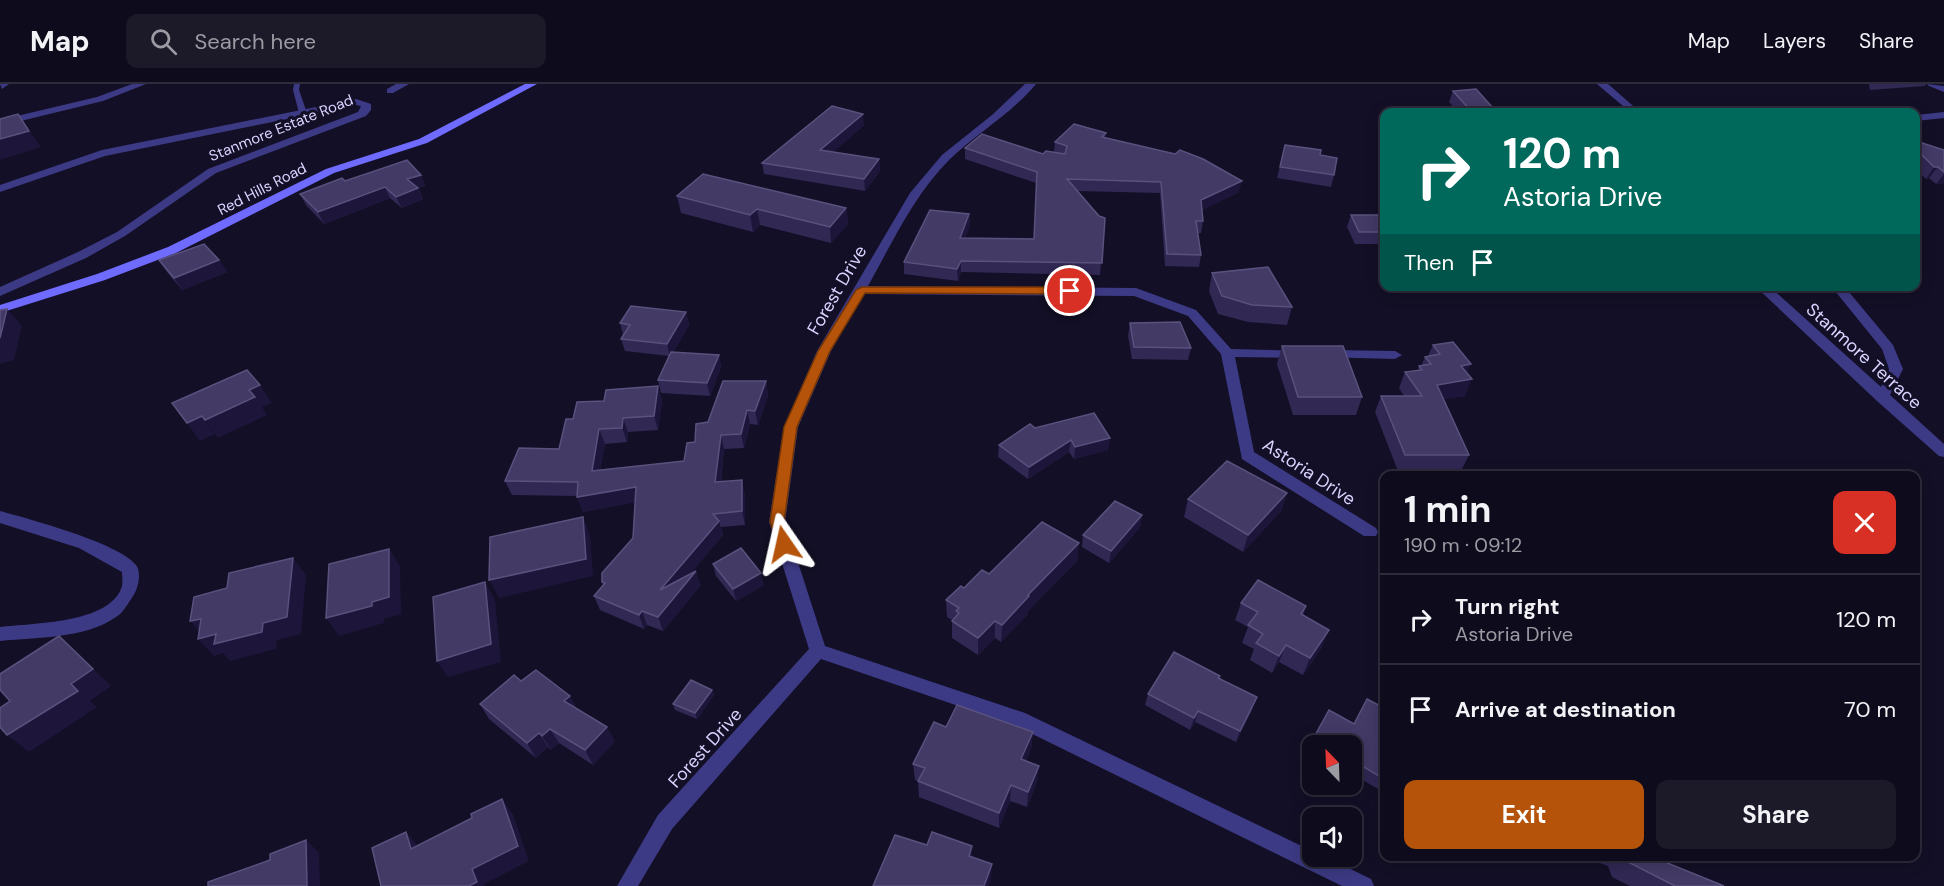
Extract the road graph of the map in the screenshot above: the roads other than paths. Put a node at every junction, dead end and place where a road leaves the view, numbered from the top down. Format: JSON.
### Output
{"nodes":[{"id":1,"x":141,"y":84,"type":"edge"},
{"id":2,"x":297,"y":84,"type":"edge"},
{"id":3,"x":404,"y":84,"type":"edge"},
{"id":4,"x":532,"y":84,"type":"edge"},
{"id":5,"x":1031,"y":84,"type":"edge"},
{"id":6,"x":1602,"y":84,"type":"edge"},
{"id":7,"x":1932,"y":84,"type":"edge"},
{"id":8,"x":1944,"y":89,"type":"edge"},
{"id":9,"x":390,"y":91,"type":"dead end"},
{"id":10,"x":1630,"y":108,"type":"edge"},
{"id":11,"x":303,"y":113,"type":"junction"},
{"id":12,"x":1944,"y":115,"type":"edge"},
{"id":13,"x":1920,"y":118,"type":"edge"},
{"id":14,"x":0,"y":123,"type":"edge"},
{"id":15,"x":0,"y":189,"type":"edge"},
{"id":16,"x":862,"y":290,"type":"junction"},
{"id":17,"x":1766,"y":291,"type":"edge"},
{"id":18,"x":1841,"y":291,"type":"edge"},
{"id":19,"x":0,"y":292,"type":"edge"},
{"id":20,"x":0,"y":309,"type":"edge"},
{"id":21,"x":1227,"y":353,"type":"junction"},
{"id":22,"x":1395,"y":355,"type":"dead end"},
{"id":23,"x":1882,"y":398,"type":"junction"},
{"id":24,"x":1944,"y":452,"type":"edge"},
{"id":25,"x":0,"y":517,"type":"edge"},
{"id":26,"x":1370,"y":532,"type":"dead end"},
{"id":27,"x":0,"y":634,"type":"edge"},
{"id":28,"x":818,"y":651,"type":"junction"},
{"id":29,"x":627,"y":886,"type":"edge"},
{"id":30,"x":1364,"y":886,"type":"edge"}],
"edges":[{"from":1,"to":14,"type":"street"},
{"from":2,"to":11,"type":"lane"},
{"from":3,"to":9,"type":"street"},
{"from":4,"to":20,"type":"main road","name":"Red Hills Road"},
{"from":5,"to":16,"type":"street","name":"Forest Drive"},
{"from":6,"to":10,"type":"street"},
{"from":7,"to":8,"type":"street"},
{"from":11,"to":15,"type":"street","name":"Stanmore Estate Road"},
{"from":11,"to":19,"type":"street","name":"Stanmore Estate Road"},
{"from":12,"to":13,"type":"street"},
{"from":16,"to":21,"type":"street"},
{"from":16,"to":28,"type":"street","name":"Forest Drive"},
{"from":17,"to":23,"type":"street","name":"Stanmore Terrace"},
{"from":18,"to":23,"type":"street"},
{"from":21,"to":22,"type":"street"},
{"from":21,"to":26,"type":"street","name":"Astoria Drive"},
{"from":23,"to":24,"type":"street","name":"Stanmore Terrace"},
{"from":25,"to":27,"type":"street"},
{"from":28,"to":29,"type":"street","name":"Forest Drive"},
{"from":28,"to":30,"type":"street"}]}
